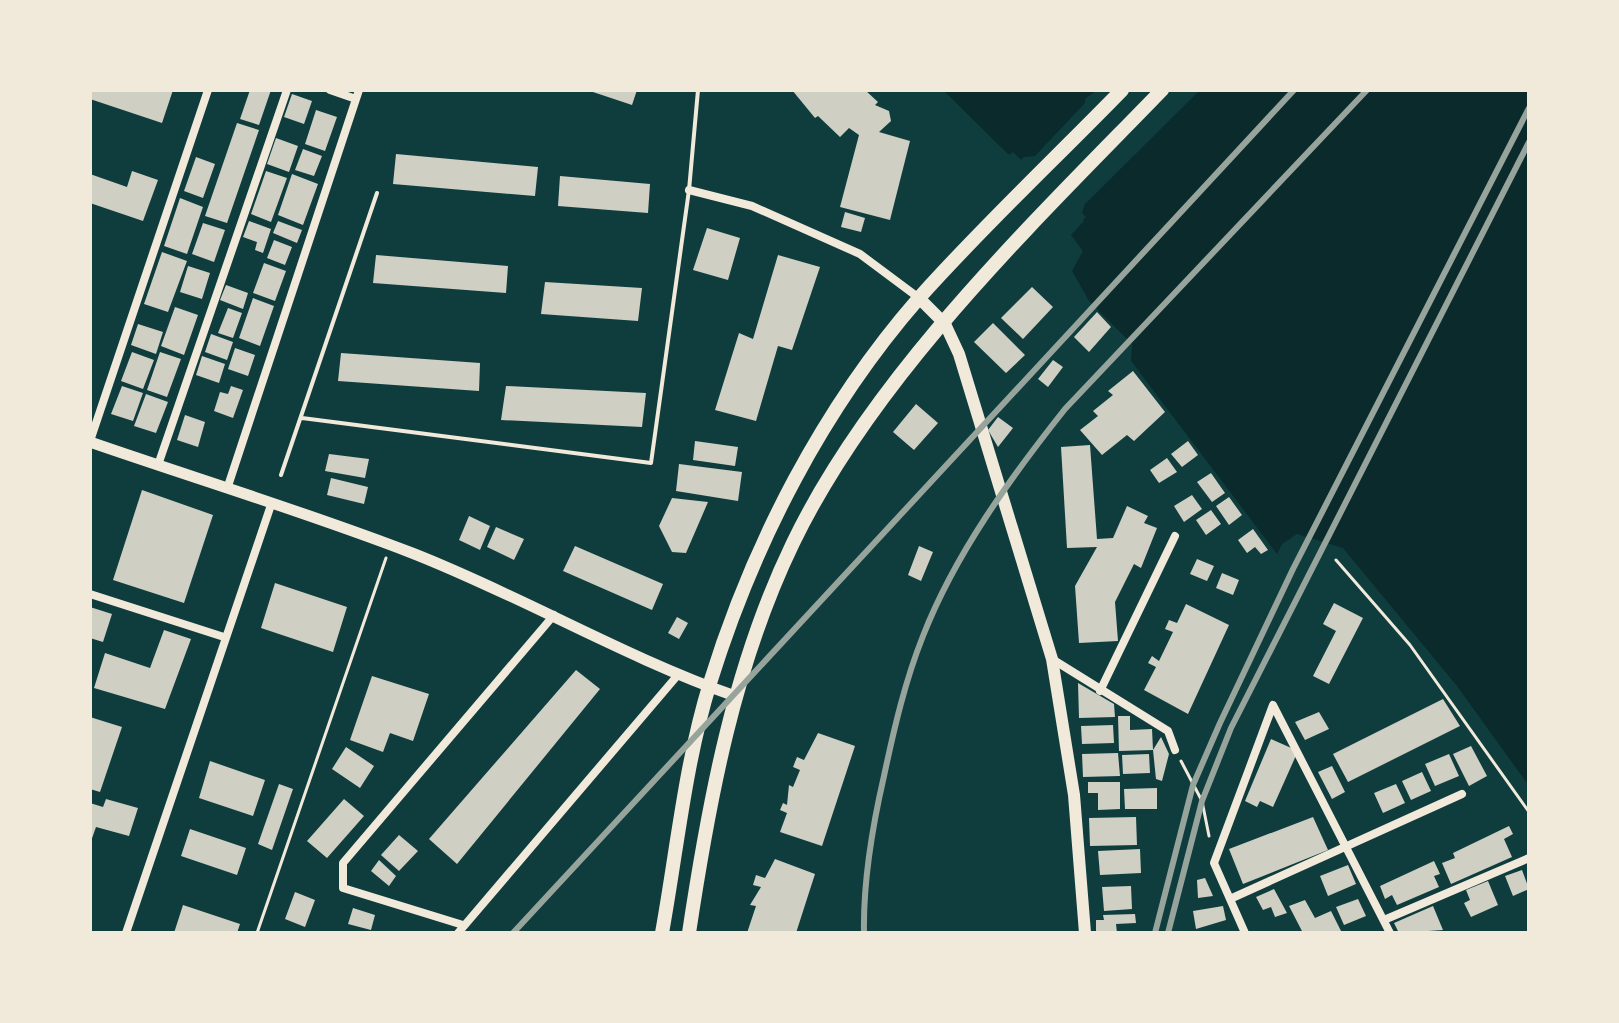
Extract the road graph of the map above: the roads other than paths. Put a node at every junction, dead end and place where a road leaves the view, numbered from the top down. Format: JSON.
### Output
{"nodes":[{"id":1,"x":208,"y":90,"type":"edge"},
{"id":2,"x":287,"y":90,"type":"edge"},
{"id":3,"x":330,"y":90,"type":"edge"},
{"id":4,"x":698,"y":90,"type":"edge"},
{"id":5,"x":1122,"y":90,"type":"edge"},
{"id":6,"x":1162,"y":90,"type":"edge"},
{"id":7,"x":358,"y":94,"type":"edge"},
{"id":8,"x":689,"y":190,"type":"junction"},
{"id":9,"x":377,"y":193,"type":"dead end"},
{"id":10,"x":919,"y":298,"type":"junction"},
{"id":11,"x":945,"y":324,"type":"junction"},
{"id":12,"x":302,"y":418,"type":"junction"},
{"id":13,"x":90,"y":442,"type":"edge"},
{"id":14,"x":158,"y":465,"type":"junction"},
{"id":15,"x":281,"y":475,"type":"dead end"},
{"id":16,"x":227,"y":489,"type":"junction"},
{"id":17,"x":271,"y":505,"type":"junction"},
{"id":18,"x":1175,"y":536,"type":"dead end"},
{"id":19,"x":90,"y":594,"type":"edge"},
{"id":20,"x":554,"y":615,"type":"junction"},
{"id":21,"x":224,"y":637,"type":"junction"},
{"id":22,"x":1052,"y":659,"type":"junction"},
{"id":23,"x":677,"y":676,"type":"junction"},
{"id":24,"x":709,"y":687,"type":"junction"},
{"id":25,"x":1100,"y":691,"type":"junction"},
{"id":26,"x":735,"y":696,"type":"junction"},
{"id":27,"x":1175,"y":750,"type":"road end"},
{"id":28,"x":1462,"y":794,"type":"dead end"},
{"id":29,"x":1347,"y":846,"type":"junction"},
{"id":30,"x":1529,"y":858,"type":"edge"},
{"id":31,"x":1230,"y":899,"type":"junction"},
{"id":32,"x":1384,"y":920,"type":"junction"},
{"id":33,"x":461,"y":929,"type":"edge"},
{"id":34,"x":126,"y":933,"type":"edge"},
{"id":35,"x":662,"y":933,"type":"edge"},
{"id":36,"x":689,"y":933,"type":"edge"},
{"id":37,"x":1085,"y":933,"type":"edge"},
{"id":38,"x":1245,"y":933,"type":"edge"},
{"id":39,"x":1390,"y":933,"type":"edge"}],
"edges":[{"from":1,"to":13,"type":"street"},
{"from":2,"to":14,"type":"street"},
{"from":3,"to":7,"type":"street"},
{"from":4,"to":8,"type":"lane"},
{"from":5,"to":10,"type":"highway"},
{"from":6,"to":11,"type":"highway"},
{"from":7,"to":16,"type":"street"},
{"from":8,"to":10,"type":"street"},
{"from":8,"to":12,"type":"lane"},
{"from":9,"to":12,"type":"lane"},
{"from":10,"to":11,"type":"main road"},
{"from":10,"to":24,"type":"highway"},
{"from":11,"to":22,"type":"main road"},
{"from":11,"to":26,"type":"highway"},
{"from":12,"to":15,"type":"lane"},
{"from":13,"to":14,"type":"street"},
{"from":14,"to":16,"type":"street"},
{"from":16,"to":17,"type":"street"},
{"from":17,"to":20,"type":"street"},
{"from":17,"to":21,"type":"street"},
{"from":18,"to":25,"type":"street"},
{"from":19,"to":21,"type":"street"},
{"from":20,"to":23,"type":"street"},
{"from":20,"to":33,"type":"street"},
{"from":21,"to":34,"type":"street"},
{"from":22,"to":25,"type":"street"},
{"from":22,"to":37,"type":"main road"},
{"from":23,"to":24,"type":"street"},
{"from":23,"to":33,"type":"street"},
{"from":24,"to":26,"type":"street"},
{"from":24,"to":35,"type":"highway"},
{"from":25,"to":27,"type":"street"},
{"from":26,"to":36,"type":"highway"},
{"from":28,"to":29,"type":"street"},
{"from":29,"to":31,"type":"street"},
{"from":29,"to":31,"type":"street"},
{"from":29,"to":32,"type":"street"},
{"from":30,"to":32,"type":"street"},
{"from":31,"to":38,"type":"street"},
{"from":32,"to":39,"type":"street"}]}
